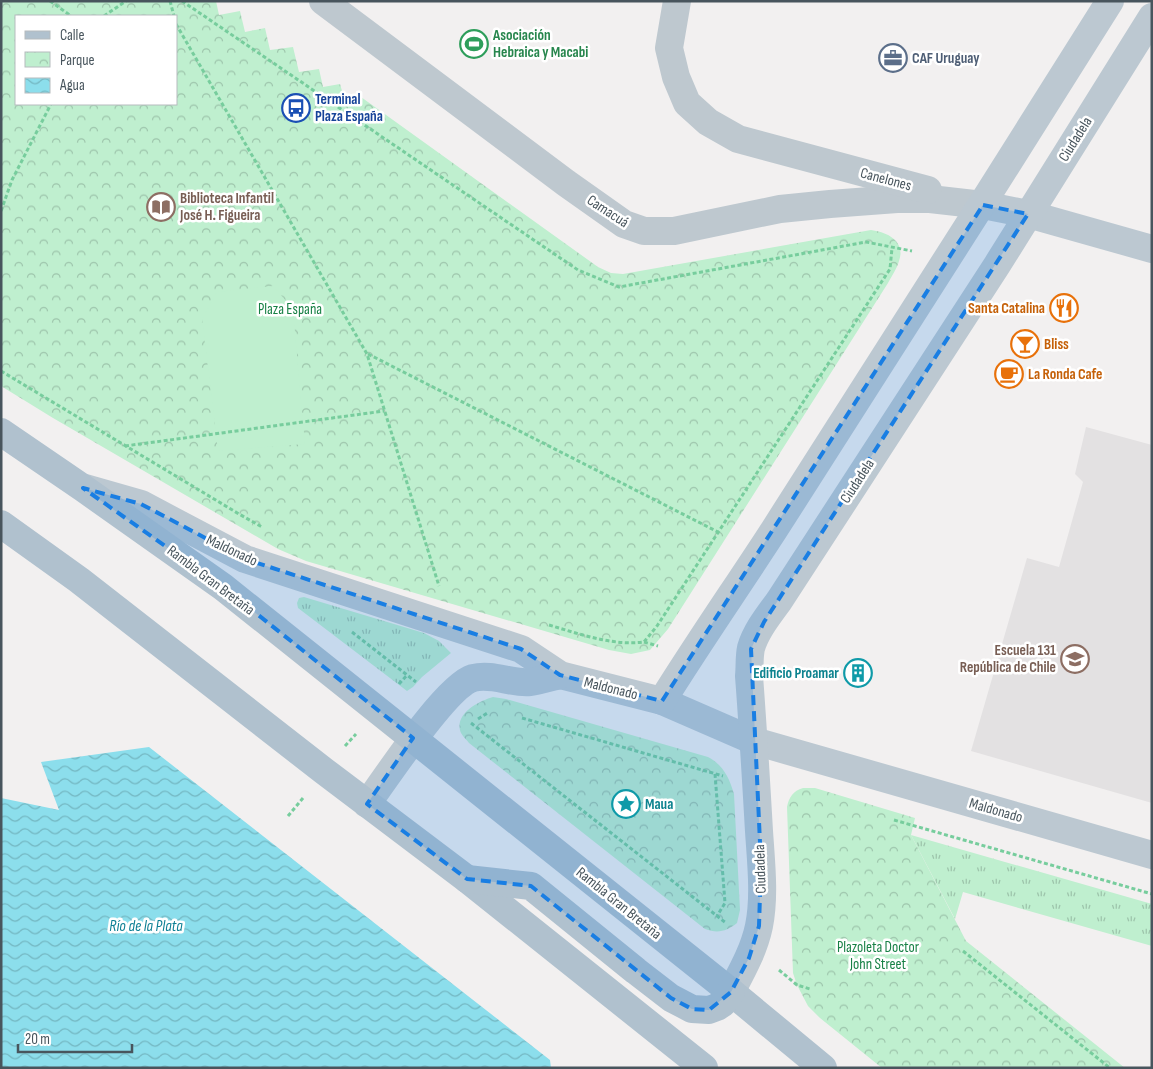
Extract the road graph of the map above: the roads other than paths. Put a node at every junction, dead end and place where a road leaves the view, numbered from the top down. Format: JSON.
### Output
{"nodes":[{"id":1,"x":323,"y":1,"type":"edge"},
{"id":2,"x":677,"y":1,"type":"edge"},
{"id":3,"x":1110,"y":1,"type":"edge"},
{"id":4,"x":344,"y":9,"type":"edge"},
{"id":5,"x":1152,"y":17,"type":"edge"},
{"id":6,"x":983,"y":205,"type":"junction"},
{"id":7,"x":1028,"y":214,"type":"junction"},
{"id":8,"x":1152,"y":249,"type":"edge"},
{"id":9,"x":1,"y":432,"type":"edge"},
{"id":10,"x":83,"y":488,"type":"junction"},
{"id":11,"x":1,"y":524,"type":"edge"},
{"id":12,"x":560,"y":675,"type":"junction"},
{"id":13,"x":662,"y":700,"type":"junction"},
{"id":14,"x":413,"y":738,"type":"junction"},
{"id":15,"x":754,"y":741,"type":"junction"},
{"id":16,"x":367,"y":804,"type":"junction"},
{"id":17,"x":1152,"y":855,"type":"edge"},
{"id":18,"x":467,"y":879,"type":"junction"},
{"id":19,"x":731,"y":992,"type":"junction"},
{"id":20,"x":704,"y":1068,"type":"edge"},
{"id":21,"x":823,"y":1068,"type":"edge"}],
"edges":[{"from":1,"to":4,"type":"street","name":"Camacuá"},
{"from":2,"to":6,"type":"street","name":"Canelones"},
{"from":3,"to":6,"type":"street"},
{"from":4,"to":6,"type":"street","name":"Camacuá"},
{"from":5,"to":7,"type":"street","name":"Ciudadela"},
{"from":6,"to":7,"type":"street","name":"Canelones"},
{"from":6,"to":13,"type":"street"},
{"from":7,"to":8,"type":"street","name":"Canelones"},
{"from":7,"to":15,"type":"street","name":"Ciudadela"},
{"from":9,"to":10,"type":"main road","name":"Rambla Gran Bretaña"},
{"from":10,"to":12,"type":"street","name":"Maldonado"},
{"from":10,"to":14,"type":"main road","name":"Rambla Gran Bretaña"},
{"from":11,"to":16,"type":"main road"},
{"from":12,"to":13,"type":"street","name":"Maldonado"},
{"from":12,"to":14,"type":"street"},
{"from":13,"to":15,"type":"street","name":"Maldonado"},
{"from":14,"to":16,"type":"street"},
{"from":14,"to":19,"type":"main road","name":"Rambla Gran Bretaña"},
{"from":15,"to":17,"type":"street","name":"Maldonado"},
{"from":15,"to":19,"type":"street","name":"Ciudadela"},
{"from":16,"to":18,"type":"main road"},
{"from":18,"to":19,"type":"main road"},
{"from":18,"to":20,"type":"main road"},
{"from":19,"to":21,"type":"main road","name":"Rambla Gran Bretaña"}]}
